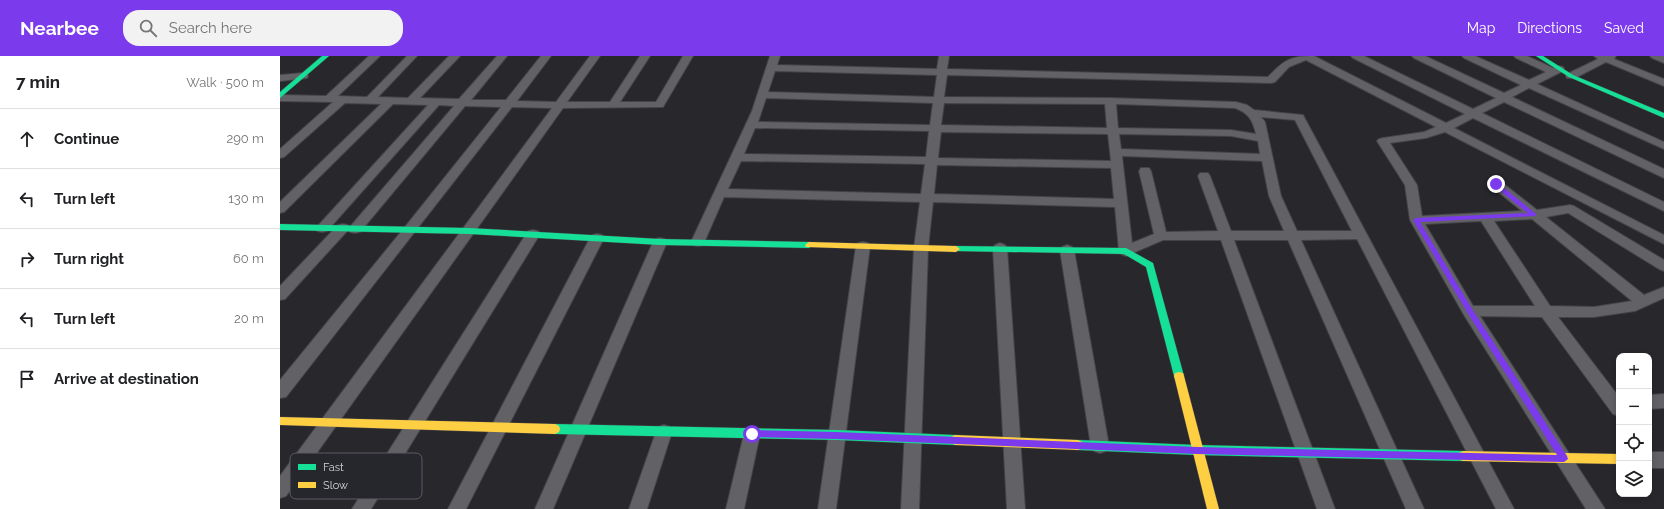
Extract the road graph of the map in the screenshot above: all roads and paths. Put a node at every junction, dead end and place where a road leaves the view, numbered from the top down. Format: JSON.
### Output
{"nodes":[{"id":1,"x":326,"y":56,"type":"edge"},
{"id":2,"x":375,"y":56,"type":"edge"},
{"id":3,"x":412,"y":56,"type":"edge"},
{"id":4,"x":455,"y":56,"type":"edge"},
{"id":5,"x":502,"y":56,"type":"edge"},
{"id":6,"x":546,"y":56,"type":"edge"},
{"id":7,"x":595,"y":56,"type":"edge"},
{"id":8,"x":645,"y":56,"type":"edge"},
{"id":9,"x":688,"y":56,"type":"edge"},
{"id":10,"x":775,"y":56,"type":"edge"},
{"id":11,"x":944,"y":56,"type":"edge"},
{"id":12,"x":1307,"y":56,"type":"edge"},
{"id":13,"x":1356,"y":56,"type":"edge"},
{"id":14,"x":1417,"y":56,"type":"edge"},
{"id":15,"x":1467,"y":56,"type":"edge"},
{"id":16,"x":1519,"y":56,"type":"edge"},
{"id":17,"x":1539,"y":56,"type":"edge"},
{"id":18,"x":1655,"y":56,"type":"edge"},
{"id":19,"x":1605,"y":57,"type":"edge"},
{"id":20,"x":1664,"y":60,"type":"edge"},
{"id":21,"x":771,"y":68,"type":"junction"},
{"id":22,"x":1557,"y":71,"type":"junction"},
{"id":23,"x":942,"y":73,"type":"junction"},
{"id":24,"x":303,"y":76,"type":"junction"},
{"id":25,"x":1571,"y":76,"type":"junction"},
{"id":26,"x":280,"y":78,"type":"edge"},
{"id":27,"x":1664,"y":83,"type":"edge"},
{"id":28,"x":1529,"y":85,"type":"junction"},
{"id":29,"x":762,"y":95,"type":"junction"},
{"id":30,"x":280,"y":97,"type":"edge"},
{"id":31,"x":1504,"y":97,"type":"junction"},
{"id":32,"x":328,"y":100,"type":"junction"},
{"id":33,"x":342,"y":100,"type":"junction"},
{"id":34,"x":369,"y":100,"type":"junction"},
{"id":35,"x":939,"y":100,"type":"junction"},
{"id":36,"x":390,"y":101,"type":"junction"},
{"id":37,"x":1110,"y":101,"type":"junction"},
{"id":38,"x":411,"y":102,"type":"junction"},
{"id":39,"x":436,"y":102,"type":"junction"},
{"id":40,"x":463,"y":103,"type":"junction"},
{"id":41,"x":508,"y":104,"type":"junction"},
{"id":42,"x":560,"y":105,"type":"junction"},
{"id":43,"x":613,"y":105,"type":"junction"},
{"id":44,"x":1253,"y":113,"type":"junction"},
{"id":45,"x":1473,"y":113,"type":"junction"},
{"id":46,"x":1664,"y":116,"type":"edge"},
{"id":47,"x":750,"y":125,"type":"junction"},
{"id":48,"x":935,"y":128,"type":"junction"},
{"id":49,"x":1446,"y":128,"type":"junction"},
{"id":50,"x":1113,"y":130,"type":"junction"},
{"id":51,"x":1263,"y":139,"type":"junction"},
{"id":52,"x":1664,"y":146,"type":"edge"},
{"id":53,"x":1116,"y":152,"type":"junction"},
{"id":54,"x":280,"y":154,"type":"edge"},
{"id":55,"x":736,"y":158,"type":"junction"},
{"id":56,"x":1266,"y":158,"type":"junction"},
{"id":57,"x":932,"y":161,"type":"junction"},
{"id":58,"x":1117,"y":165,"type":"junction"},
{"id":59,"x":1145,"y":171,"type":"dead end"},
{"id":60,"x":1664,"y":174,"type":"edge"},
{"id":61,"x":1204,"y":176,"type":"dead end"},
{"id":62,"x":1496,"y":184,"type":"dead end"},
{"id":63,"x":720,"y":193,"type":"junction"},
{"id":64,"x":927,"y":198,"type":"junction"},
{"id":65,"x":1121,"y":203,"type":"junction"},
{"id":66,"x":1664,"y":207,"type":"edge"},
{"id":67,"x":280,"y":209,"type":"edge"},
{"id":68,"x":1534,"y":215,"type":"junction"},
{"id":69,"x":1485,"y":217,"type":"junction"},
{"id":70,"x":1416,"y":220,"type":"junction"},
{"id":71,"x":280,"y":227,"type":"edge"},
{"id":72,"x":322,"y":228,"type":"junction"},
{"id":73,"x":349,"y":229,"type":"junction"},
{"id":74,"x":410,"y":230,"type":"junction"},
{"id":75,"x":469,"y":231,"type":"junction"},
{"id":76,"x":533,"y":234,"type":"junction"},
{"id":77,"x":1161,"y":236,"type":"junction"},
{"id":78,"x":1226,"y":236,"type":"junction"},
{"id":79,"x":1292,"y":236,"type":"junction"},
{"id":80,"x":1360,"y":236,"type":"junction"},
{"id":81,"x":597,"y":238,"type":"junction"},
{"id":82,"x":1664,"y":240,"type":"edge"},
{"id":83,"x":660,"y":242,"type":"junction"},
{"id":84,"x":698,"y":242,"type":"junction"},
{"id":85,"x":864,"y":246,"type":"junction"},
{"id":86,"x":921,"y":248,"type":"junction"},
{"id":87,"x":1000,"y":248,"type":"junction"},
{"id":88,"x":1067,"y":250,"type":"junction"},
{"id":89,"x":1126,"y":251,"type":"junction"},
{"id":90,"x":1664,"y":266,"type":"edge"},
{"id":91,"x":1664,"y":292,"type":"edge"},
{"id":92,"x":280,"y":295,"type":"edge"},
{"id":93,"x":1643,"y":302,"type":"junction"},
{"id":94,"x":1469,"y":311,"type":"junction"},
{"id":95,"x":1546,"y":312,"type":"junction"},
{"id":96,"x":280,"y":392,"type":"edge"},
{"id":97,"x":1664,"y":401,"type":"edge"},
{"id":98,"x":1652,"y":402,"type":"edge"},
{"id":99,"x":1616,"y":404,"type":"edge"},
{"id":100,"x":280,"y":421,"type":"edge"},
{"id":101,"x":329,"y":423,"type":"junction"},
{"id":102,"x":413,"y":425,"type":"junction"},
{"id":103,"x":499,"y":428,"type":"junction"},
{"id":104,"x":578,"y":430,"type":"junction"},
{"id":105,"x":664,"y":432,"type":"junction"},
{"id":106,"x":752,"y":434,"type":"junction"},
{"id":107,"x":836,"y":435,"type":"junction"},
{"id":108,"x":913,"y":439,"type":"junction"},
{"id":109,"x":1012,"y":442,"type":"junction"},
{"id":110,"x":1100,"y":446,"type":"junction"},
{"id":111,"x":1197,"y":450,"type":"junction"},
{"id":112,"x":1305,"y":452,"type":"junction"},
{"id":113,"x":307,"y":453,"type":"edge"},
{"id":114,"x":396,"y":453,"type":"edge"},
{"id":115,"x":1390,"y":455,"type":"junction"},
{"id":116,"x":1476,"y":457,"type":"junction"},
{"id":117,"x":1564,"y":459,"type":"junction"},
{"id":118,"x":1616,"y":459,"type":"edge"},
{"id":119,"x":290,"y":476,"type":"edge"},
{"id":120,"x":280,"y":490,"type":"edge"},
{"id":121,"x":367,"y":499,"type":"edge"},
{"id":122,"x":361,"y":509,"type":"edge"},
{"id":123,"x":457,"y":509,"type":"edge"},
{"id":124,"x":544,"y":509,"type":"edge"},
{"id":125,"x":638,"y":509,"type":"edge"},
{"id":126,"x":735,"y":509,"type":"edge"},
{"id":127,"x":827,"y":509,"type":"edge"},
{"id":128,"x":910,"y":509,"type":"edge"},
{"id":129,"x":1016,"y":509,"type":"edge"},
{"id":130,"x":1213,"y":509,"type":"edge"},
{"id":131,"x":1326,"y":509,"type":"edge"},
{"id":132,"x":1415,"y":509,"type":"edge"},
{"id":133,"x":1505,"y":509,"type":"edge"},
{"id":134,"x":1596,"y":509,"type":"edge"}],
"edges":[{"from":1,"to":24,"type":"street"},
{"from":2,"to":32,"type":"street"},
{"from":3,"to":34,"type":"street"},
{"from":4,"to":38,"type":"street"},
{"from":5,"to":40,"type":"street"},
{"from":6,"to":41,"type":"street"},
{"from":7,"to":42,"type":"street"},
{"from":8,"to":43,"type":"street"},
{"from":9,"to":43,"type":"street"},
{"from":10,"to":21,"type":"street"},
{"from":11,"to":23,"type":"street"},
{"from":12,"to":23,"type":"street"},
{"from":12,"to":49,"type":"street"},
{"from":13,"to":45,"type":"street"},
{"from":14,"to":31,"type":"street"},
{"from":15,"to":28,"type":"street"},
{"from":16,"to":22,"type":"street"},
{"from":17,"to":22,"type":"street"},
{"from":18,"to":20,"type":"street"},
{"from":19,"to":25,"type":"street"},
{"from":19,"to":27,"type":"street"},
{"from":21,"to":23,"type":"street"},
{"from":21,"to":29,"type":"street"},
{"from":22,"to":25,"type":"street"},
{"from":22,"to":28,"type":"street"},
{"from":23,"to":35,"type":"street"},
{"from":24,"to":26,"type":"street"},
{"from":24,"to":30,"type":"street"},
{"from":25,"to":46,"type":"street"},
{"from":28,"to":31,"type":"street"},
{"from":28,"to":52,"type":"street"},
{"from":29,"to":35,"type":"street"},
{"from":29,"to":47,"type":"street"},
{"from":30,"to":32,"type":"street"},
{"from":31,"to":45,"type":"street"},
{"from":31,"to":60,"type":"street"},
{"from":32,"to":33,"type":"street"},
{"from":33,"to":34,"type":"street"},
{"from":33,"to":54,"type":"street"},
{"from":34,"to":36,"type":"street"},
{"from":35,"to":37,"type":"street"},
{"from":35,"to":48,"type":"street"},
{"from":36,"to":38,"type":"street"},
{"from":36,"to":67,"type":"street"},
{"from":37,"to":44,"type":"street"},
{"from":37,"to":50,"type":"street"},
{"from":38,"to":39,"type":"street"},
{"from":39,"to":40,"type":"street"},
{"from":39,"to":72,"type":"street"},
{"from":40,"to":41,"type":"street"},
{"from":40,"to":73,"type":"street"},
{"from":41,"to":42,"type":"street"},
{"from":41,"to":74,"type":"street"},
{"from":42,"to":43,"type":"street"},
{"from":42,"to":75,"type":"street"},
{"from":44,"to":51,"type":"street"},
{"from":44,"to":80,"type":"street"},
{"from":45,"to":49,"type":"street"},
{"from":45,"to":66,"type":"street"},
{"from":47,"to":48,"type":"street"},
{"from":47,"to":55,"type":"street"},
{"from":48,"to":50,"type":"street"},
{"from":48,"to":57,"type":"street"},
{"from":49,"to":70,"type":"street"},
{"from":49,"to":82,"type":"street"},
{"from":50,"to":51,"type":"street"},
{"from":50,"to":53,"type":"street"},
{"from":51,"to":56,"type":"street"},
{"from":53,"to":56,"type":"street"},
{"from":53,"to":58,"type":"street"},
{"from":55,"to":57,"type":"street"},
{"from":55,"to":63,"type":"street"},
{"from":56,"to":79,"type":"street"},
{"from":57,"to":58,"type":"street"},
{"from":57,"to":64,"type":"street"},
{"from":58,"to":65,"type":"street"},
{"from":59,"to":77,"type":"street"},
{"from":61,"to":78,"type":"street"},
{"from":62,"to":68,"type":"street"},
{"from":63,"to":64,"type":"street"},
{"from":63,"to":84,"type":"street"},
{"from":64,"to":65,"type":"street"},
{"from":64,"to":86,"type":"street"},
{"from":65,"to":89,"type":"street"},
{"from":68,"to":69,"type":"street"},
{"from":68,"to":90,"type":"street"},
{"from":68,"to":93,"type":"street"},
{"from":69,"to":70,"type":"street"},
{"from":69,"to":95,"type":"street"},
{"from":70,"to":94,"type":"street"},
{"from":71,"to":72,"type":"street"},
{"from":72,"to":73,"type":"street"},
{"from":73,"to":74,"type":"street"},
{"from":73,"to":92,"type":"street"},
{"from":74,"to":75,"type":"street"},
{"from":74,"to":96,"type":"street"},
{"from":75,"to":76,"type":"street"},
{"from":75,"to":101,"type":"street"},
{"from":76,"to":81,"type":"street"},
{"from":76,"to":102,"type":"street"},
{"from":77,"to":78,"type":"street"},
{"from":77,"to":89,"type":"street"},
{"from":78,"to":79,"type":"street"},
{"from":78,"to":112,"type":"street"},
{"from":79,"to":80,"type":"street"},
{"from":79,"to":115,"type":"street"},
{"from":80,"to":116,"type":"street"},
{"from":81,"to":83,"type":"street"},
{"from":81,"to":103,"type":"street"},
{"from":83,"to":84,"type":"street"},
{"from":83,"to":104,"type":"street"},
{"from":84,"to":85,"type":"street"},
{"from":85,"to":86,"type":"street"},
{"from":85,"to":107,"type":"street"},
{"from":86,"to":87,"type":"street"},
{"from":86,"to":108,"type":"street"},
{"from":87,"to":88,"type":"street"},
{"from":87,"to":109,"type":"street"},
{"from":88,"to":89,"type":"street"},
{"from":88,"to":110,"type":"street"},
{"from":89,"to":111,"type":"street"},
{"from":91,"to":93,"type":"street"},
{"from":93,"to":95,"type":"street"},
{"from":94,"to":95,"type":"street"},
{"from":94,"to":117,"type":"street"},
{"from":95,"to":99,"type":"street"},
{"from":97,"to":98,"type":"street"},
{"from":100,"to":101,"type":"street"},
{"from":101,"to":102,"type":"street"},
{"from":101,"to":113,"type":"street"},
{"from":102,"to":103,"type":"street"},
{"from":102,"to":114,"type":"street"},
{"from":103,"to":104,"type":"street"},
{"from":103,"to":123,"type":"street"},
{"from":104,"to":105,"type":"street"},
{"from":104,"to":124,"type":"street"},
{"from":105,"to":106,"type":"street"},
{"from":105,"to":125,"type":"street"},
{"from":106,"to":107,"type":"street"},
{"from":106,"to":126,"type":"street"},
{"from":107,"to":108,"type":"street"},
{"from":107,"to":127,"type":"street"},
{"from":108,"to":109,"type":"street"},
{"from":108,"to":128,"type":"street"},
{"from":109,"to":110,"type":"street"},
{"from":109,"to":129,"type":"street"},
{"from":110,"to":111,"type":"street"},
{"from":111,"to":112,"type":"street"},
{"from":111,"to":130,"type":"street"},
{"from":112,"to":115,"type":"street"},
{"from":112,"to":131,"type":"street"},
{"from":115,"to":116,"type":"street"},
{"from":115,"to":132,"type":"street"},
{"from":116,"to":117,"type":"street"},
{"from":116,"to":133,"type":"street"},
{"from":117,"to":118,"type":"street"},
{"from":117,"to":134,"type":"street"},
{"from":119,"to":120,"type":"street"},
{"from":121,"to":122,"type":"street"}]}
